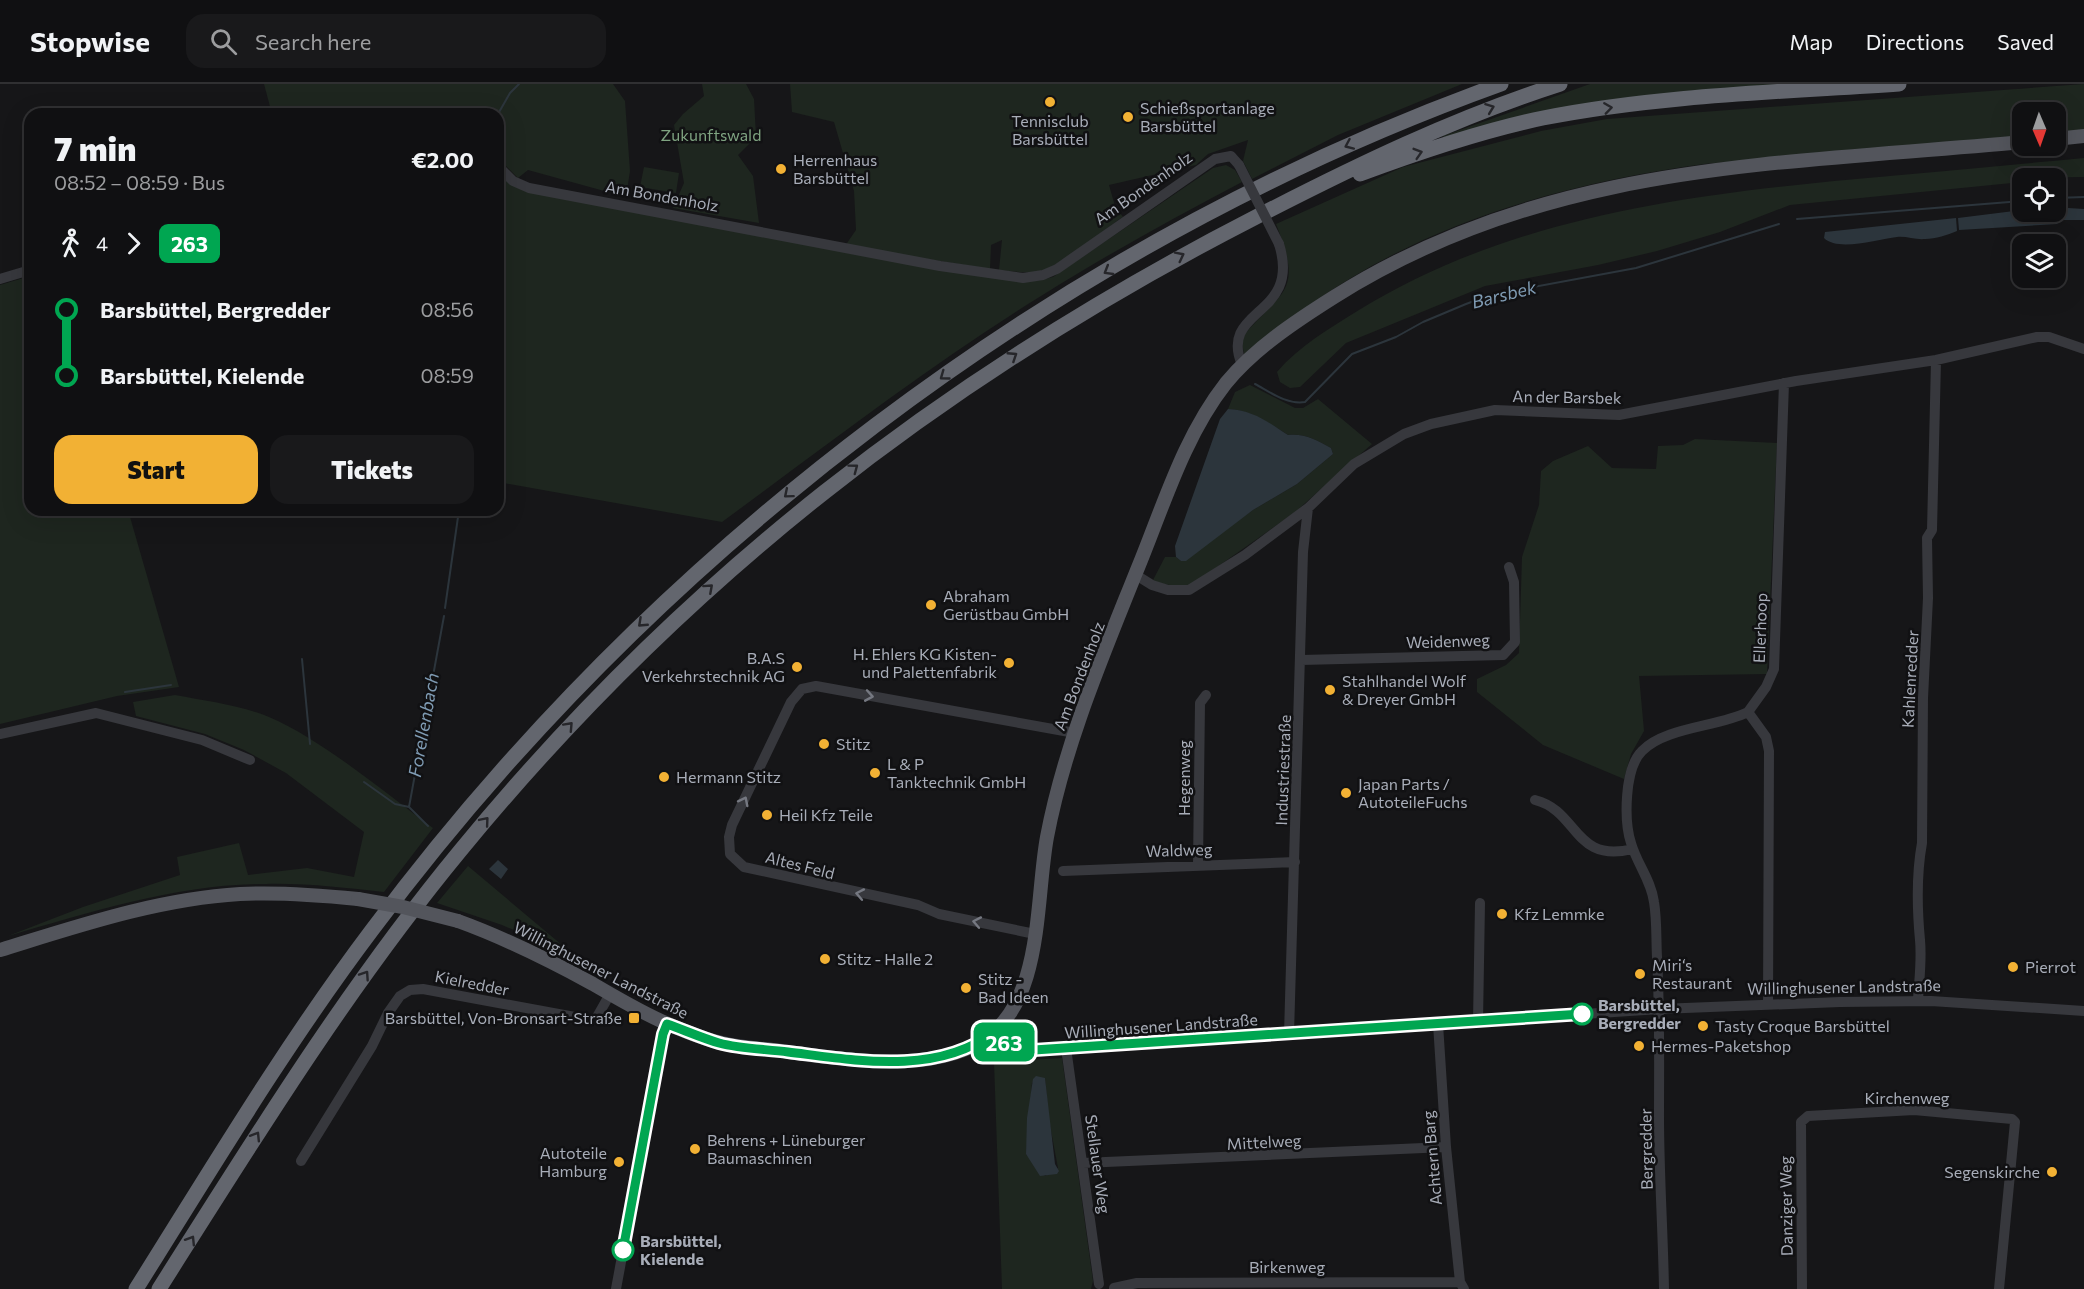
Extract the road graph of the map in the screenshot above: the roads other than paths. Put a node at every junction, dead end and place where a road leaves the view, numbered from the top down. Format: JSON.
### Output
{"nodes":[{"id":1,"x":1501,"y":84,"type":"edge"},
{"id":2,"x":1560,"y":84,"type":"edge"},
{"id":3,"x":1899,"y":84,"type":"edge"},
{"id":4,"x":2084,"y":136,"type":"edge"},
{"id":5,"x":2066,"y":138,"type":"edge"},
{"id":6,"x":2012,"y":143,"type":"edge"},
{"id":7,"x":504,"y":171,"type":"edge"},
{"id":8,"x":1285,"y":202,"type":"junction"},
{"id":9,"x":24,"y":272,"type":"edge"},
{"id":10,"x":0,"y":279,"type":"edge"},
{"id":11,"x":2084,"y":349,"type":"edge"},
{"id":12,"x":1935,"y":360,"type":"junction"},
{"id":13,"x":1242,"y":365,"type":"junction"},
{"id":14,"x":1784,"y":383,"type":"junction"},
{"id":15,"x":1308,"y":508,"type":"junction"},
{"id":16,"x":1509,"y":567,"type":"dead end"},
{"id":17,"x":1136,"y":575,"type":"junction"},
{"id":18,"x":1301,"y":660,"type":"junction"},
{"id":19,"x":1206,"y":695,"type":"dead end"},
{"id":20,"x":1748,"y":712,"type":"junction"},
{"id":21,"x":1075,"y":733,"type":"junction"},
{"id":22,"x":0,"y":734,"type":"edge"},
{"id":23,"x":250,"y":760,"type":"dead end"},
{"id":24,"x":1535,"y":800,"type":"dead end"},
{"id":25,"x":1633,"y":849,"type":"junction"},
{"id":26,"x":1295,"y":862,"type":"junction"},
{"id":27,"x":1198,"y":864,"type":"junction"},
{"id":28,"x":1063,"y":871,"type":"dead end"},
{"id":29,"x":1480,"y":903,"type":"dead end"},
{"id":30,"x":1035,"y":934,"type":"junction"},
{"id":31,"x":0,"y":950,"type":"edge"},
{"id":32,"x":610,"y":994,"type":"junction"},
{"id":33,"x":1918,"y":1000,"type":"junction"},
{"id":34,"x":1768,"y":1005,"type":"junction"},
{"id":35,"x":1660,"y":1009,"type":"junction"},
{"id":36,"x":2084,"y":1011,"type":"edge"},
{"id":37,"x":1478,"y":1022,"type":"junction"},
{"id":38,"x":667,"y":1024,"type":"junction"},
{"id":39,"x":1438,"y":1024,"type":"junction"},
{"id":40,"x":994,"y":1032,"type":"junction"},
{"id":41,"x":1289,"y":1034,"type":"junction"},
{"id":42,"x":1066,"y":1048,"type":"junction"},
{"id":43,"x":1801,"y":1122,"type":"joint"},
{"id":44,"x":1446,"y":1147,"type":"junction"},
{"id":45,"x":301,"y":1161,"type":"dead end"},
{"id":46,"x":1083,"y":1163,"type":"junction"},
{"id":47,"x":1462,"y":1285,"type":"edge"},
{"id":48,"x":1098,"y":1287,"type":"edge"},
{"id":49,"x":1114,"y":1288,"type":"edge"},
{"id":50,"x":136,"y":1289,"type":"edge"},
{"id":51,"x":159,"y":1289,"type":"edge"},
{"id":52,"x":616,"y":1289,"type":"edge"},
{"id":53,"x":1664,"y":1289,"type":"edge"},
{"id":54,"x":1802,"y":1289,"type":"edge"},
{"id":55,"x":1999,"y":1289,"type":"edge"}],
"edges":[{"from":1,"to":50,"type":"highway","one_way":true},
{"from":8,"to":2,"type":"highway","one_way":true},
{"from":8,"to":3,"type":"highway","one_way":true},
{"from":4,"to":5,"type":"main road"},
{"from":6,"to":13,"type":"main road"},
{"from":7,"to":13,"type":"street","name":"Am Bondenholz","bridge":true},
{"from":51,"to":8,"type":"highway","one_way":true},
{"from":9,"to":10,"type":"street"},
{"from":11,"to":12,"type":"street","name":"An der Barsbek"},
{"from":12,"to":14,"type":"street","name":"An der Barsbek"},
{"from":12,"to":33,"type":"street","name":"Kahlenredder"},
{"from":13,"to":17,"type":"main road","name":"Am Bondenholz"},
{"from":14,"to":15,"type":"street","name":"An der Barsbek"},
{"from":14,"to":20,"type":"street","name":"Ellerhoop"},
{"from":15,"to":17,"type":"street","name":"An der Barsbek"},
{"from":15,"to":18,"type":"street","name":"Industriestraße"},
{"from":16,"to":18,"type":"street","name":"Weidenweg"},
{"from":17,"to":21,"type":"main road","name":"Am Bondenholz"},
{"from":18,"to":26,"type":"street","name":"Industriestraße"},
{"from":19,"to":27,"type":"street","name":"Hegenweg"},
{"from":20,"to":25,"type":"street","name":"Bergredder"},
{"from":20,"to":34,"type":"street"},
{"from":21,"to":30,"type":"main road","name":"Am Bondenholz"},
{"from":30,"to":21,"type":"street","name":"Altes Feld","one_way":true},
{"from":22,"to":23,"type":"street"},
{"from":24,"to":25,"type":"street"},
{"from":25,"to":35,"type":"street","name":"Bergredder"},
{"from":26,"to":27,"type":"street","name":"Waldweg"},
{"from":26,"to":41,"type":"street","name":"Industriestraße"},
{"from":27,"to":28,"type":"street","name":"Waldweg"},
{"from":29,"to":37,"type":"street"},
{"from":30,"to":40,"type":"main road","name":"Am Bondenholz"},
{"from":31,"to":32,"type":"main road","name":"Willinghusener Landstraße","bridge":true},
{"from":32,"to":38,"type":"main road","name":"Willinghusener Landstraße"},
{"from":32,"to":45,"type":"street","name":"Kielredder"},
{"from":33,"to":34,"type":"street","name":"Willinghusener Landstraße"},
{"from":33,"to":36,"type":"street","name":"Willinghusener Landstraße"},
{"from":34,"to":35,"type":"street","name":"Willinghusener Landstraße"},
{"from":35,"to":37,"type":"street","name":"Willinghusener Landstraße"},
{"from":35,"to":53,"type":"street","name":"Bergredder"},
{"from":37,"to":39,"type":"street","name":"Willinghusener Landstraße"},
{"from":38,"to":40,"type":"main road","name":"Willinghusener Landstraße"},
{"from":38,"to":52,"type":"street"},
{"from":39,"to":41,"type":"street","name":"Willinghusener Landstraße"},
{"from":39,"to":44,"type":"street","name":"Achtern Barg"},
{"from":40,"to":42,"type":"street","name":"Willinghusener Landstraße"},
{"from":41,"to":42,"type":"street","name":"Willinghusener Landstraße"},
{"from":42,"to":46,"type":"street","name":"Stellauer Weg"},
{"from":43,"to":54,"type":"street","name":"Danziger Weg"},
{"from":43,"to":55,"type":"street","name":"Kirchenweg"},
{"from":44,"to":46,"type":"street","name":"Mittelweg"},
{"from":44,"to":47,"type":"street","name":"Achtern Barg"},
{"from":46,"to":48,"type":"street","name":"Stellauer Weg"},
{"from":47,"to":49,"type":"street","name":"Birkenweg"},
{"from":48,"to":49,"type":"street","name":"Stellauer Weg"}]}
